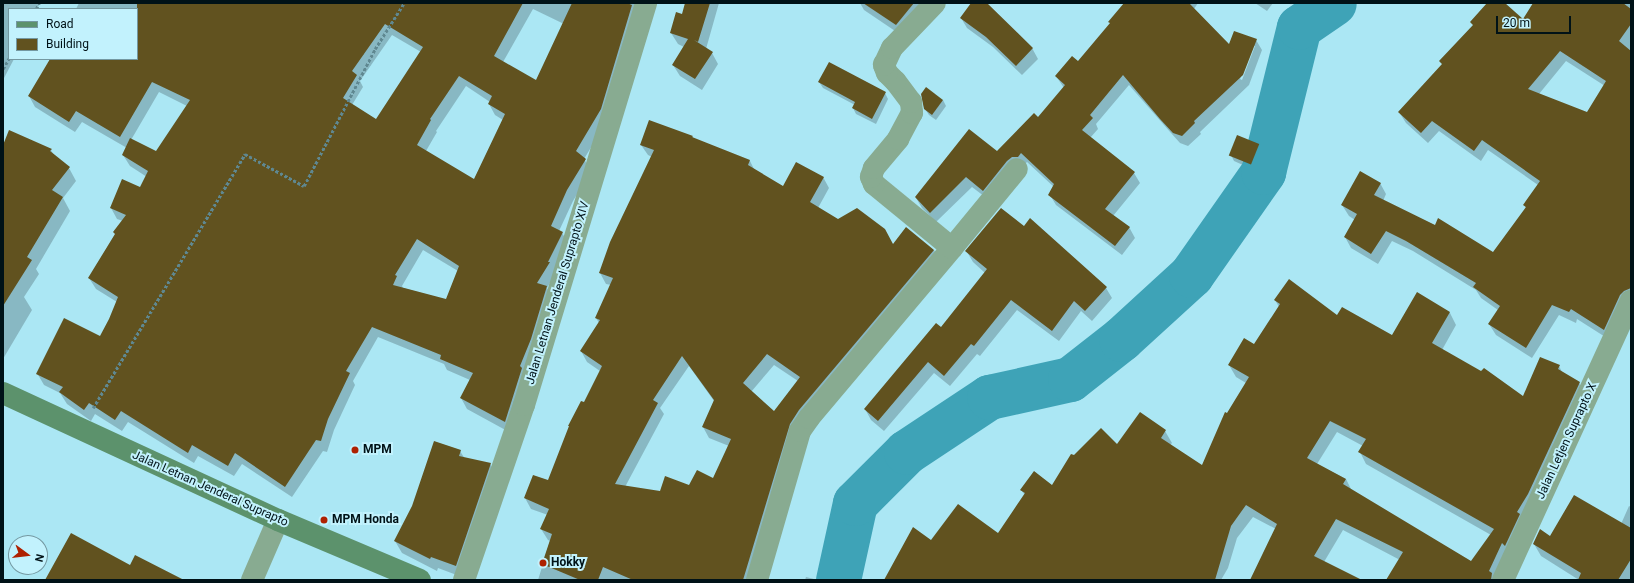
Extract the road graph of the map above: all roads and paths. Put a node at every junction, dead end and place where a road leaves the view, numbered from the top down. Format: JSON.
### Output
{"nodes":[{"id":1,"x":404,"y":3,"type":"edge"},
{"id":2,"x":646,"y":3,"type":"edge"},
{"id":3,"x":935,"y":3,"type":"edge"},
{"id":4,"x":8,"y":60,"type":"edge"},
{"id":5,"x":3,"y":69,"type":"edge"},
{"id":6,"x":1017,"y":169,"type":"dead end"},
{"id":7,"x":952,"y":248,"type":"junction"},
{"id":8,"x":1631,"y":301,"type":"edge"},
{"id":9,"x":3,"y":393,"type":"edge"},
{"id":10,"x":80,"y":429,"type":"junction"},
{"id":11,"x":278,"y":520,"type":"junction"},
{"id":12,"x":252,"y":580,"type":"edge"},
{"id":13,"x":420,"y":580,"type":"edge"},
{"id":14,"x":464,"y":580,"type":"edge"},
{"id":15,"x":756,"y":580,"type":"edge"},
{"id":16,"x":1503,"y":580,"type":"edge"}],
"edges":[{"from":1,"to":10,"type":"path"},
{"from":2,"to":14,"type":"street","name":"Jalan Letnan Jenderal Suprapto XIV"},
{"from":3,"to":7,"type":"street"},
{"from":4,"to":5,"type":"path"},
{"from":6,"to":7,"type":"street"},
{"from":7,"to":15,"type":"street"},
{"from":8,"to":16,"type":"street","name":"Jalan Letjen Suprapto X"},
{"from":9,"to":10,"type":"main road","name":"Jalan Letnan Jenderal Suprapto"},
{"from":10,"to":11,"type":"main road","name":"Jalan Letnan Jenderal Suprapto"},
{"from":11,"to":12,"type":"street"},
{"from":11,"to":13,"type":"main road","name":"Jalan Letnan Jenderal Suprapto"}]}
